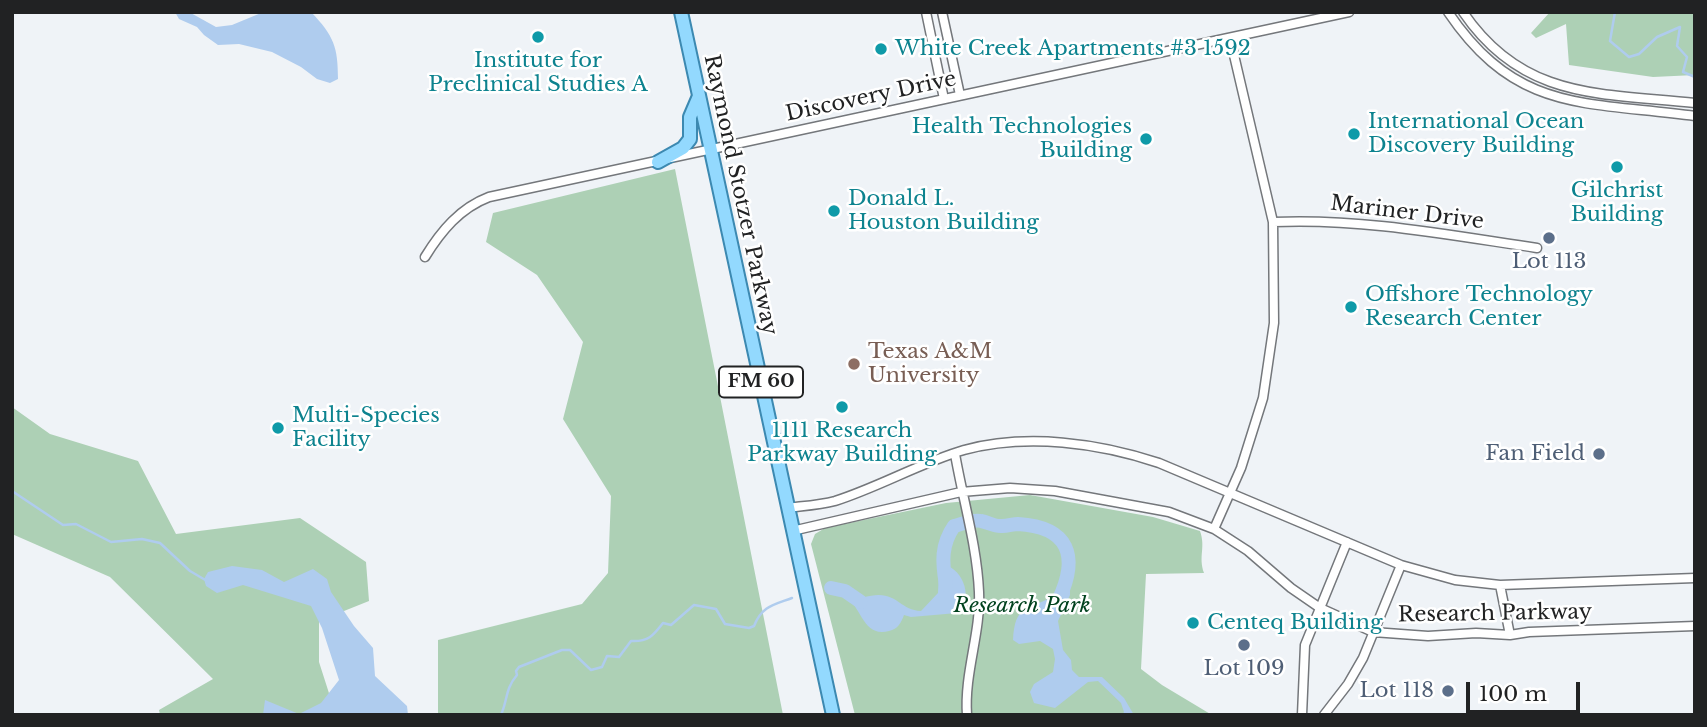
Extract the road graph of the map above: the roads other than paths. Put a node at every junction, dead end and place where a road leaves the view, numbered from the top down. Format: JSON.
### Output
{"nodes":[{"id":1,"x":681,"y":12,"type":"edge"},
{"id":2,"x":1349,"y":12,"type":"edge"},
{"id":3,"x":1448,"y":12,"type":"edge"},
{"id":4,"x":1463,"y":12,"type":"edge"},
{"id":5,"x":943,"y":15,"type":"edge"},
{"id":6,"x":927,"y":17,"type":"edge"},
{"id":7,"x":1230,"y":38,"type":"junction"},
{"id":8,"x":1541,"y":80,"type":"junction"},
{"id":9,"x":1536,"y":90,"type":"junction"},
{"id":10,"x":960,"y":95,"type":"junction"},
{"id":11,"x":699,"y":96,"type":"junction"},
{"id":12,"x":944,"y":99,"type":"junction"},
{"id":13,"x":1662,"y":100,"type":"junction"},
{"id":14,"x":1695,"y":103,"type":"edge"},
{"id":15,"x":1660,"y":112,"type":"junction"},
{"id":16,"x":1695,"y":116,"type":"edge"},
{"id":17,"x":711,"y":149,"type":"junction"},
{"id":18,"x":658,"y":162,"type":"junction"},
{"id":19,"x":1273,"y":222,"type":"junction"},
{"id":20,"x":1537,"y":247,"type":"dead end"},
{"id":21,"x":425,"y":257,"type":"dead end"},
{"id":22,"x":954,"y":454,"type":"junction"},
{"id":23,"x":961,"y":492,"type":"junction"},
{"id":24,"x":1231,"y":493,"type":"junction"},
{"id":25,"x":787,"y":509,"type":"junction"},
{"id":26,"x":1214,"y":529,"type":"junction"},
{"id":27,"x":792,"y":531,"type":"junction"},
{"id":28,"x":1347,"y":542,"type":"junction"},
{"id":29,"x":1401,"y":565,"type":"junction"},
{"id":30,"x":1695,"y":578,"type":"edge"},
{"id":31,"x":1500,"y":584,"type":"junction"},
{"id":32,"x":1320,"y":608,"type":"junction"},
{"id":33,"x":1695,"y":626,"type":"edge"},
{"id":34,"x":1373,"y":632,"type":"junction"},
{"id":35,"x":1510,"y":635,"type":"junction"},
{"id":36,"x":833,"y":715,"type":"edge"},
{"id":37,"x":967,"y":715,"type":"edge"},
{"id":38,"x":1302,"y":715,"type":"edge"},
{"id":39,"x":1324,"y":715,"type":"edge"}],
"edges":[{"from":1,"to":11,"type":"main road","name":"Raymond Stotzer Parkway","number":"FM 60"},
{"from":2,"to":7,"type":"street","name":"Discovery Drive"},
{"from":3,"to":9,"type":"street"},
{"from":4,"to":8,"type":"street"},
{"from":5,"to":6,"type":"street"},
{"from":5,"to":10,"type":"street"},
{"from":6,"to":12,"type":"street"},
{"from":7,"to":10,"type":"street","name":"Discovery Drive"},
{"from":7,"to":19,"type":"street"},
{"from":8,"to":9,"type":"street"},
{"from":8,"to":13,"type":"street"},
{"from":9,"to":15,"type":"street"},
{"from":10,"to":12,"type":"street","name":"Discovery Drive"},
{"from":11,"to":17,"type":"main road","name":"Raymond Stotzer Parkway","number":"FM 60"},
{"from":11,"to":18,"type":"main road"},
{"from":12,"to":17,"type":"street","name":"Discovery Drive"},
{"from":13,"to":14,"type":"street"},
{"from":13,"to":15,"type":"street"},
{"from":15,"to":16,"type":"street"},
{"from":17,"to":18,"type":"street","name":"Discovery Drive"},
{"from":17,"to":25,"type":"main road","name":"Raymond Stotzer Parkway","number":"FM 60"},
{"from":18,"to":21,"type":"street","name":"Discovery Drive"},
{"from":19,"to":20,"type":"street","name":"Mariner Drive"},
{"from":19,"to":24,"type":"street"},
{"from":22,"to":23,"type":"street"},
{"from":22,"to":24,"type":"street","name":"Research Parkway"},
{"from":22,"to":25,"type":"street","name":"Research Parkway"},
{"from":23,"to":26,"type":"street","name":"Research Parkway"},
{"from":23,"to":27,"type":"street","name":"Research Parkway"},
{"from":23,"to":37,"type":"street"},
{"from":24,"to":26,"type":"street"},
{"from":24,"to":28,"type":"street","name":"Research Parkway"},
{"from":25,"to":27,"type":"main road","name":"Raymond Stotzer Parkway","number":"FM 60"},
{"from":26,"to":32,"type":"street","name":"Research Parkway"},
{"from":27,"to":36,"type":"main road","name":"Raymond Stotzer Parkway","number":"FM 60"},
{"from":28,"to":29,"type":"street","name":"Research Parkway"},
{"from":28,"to":32,"type":"street"},
{"from":29,"to":31,"type":"street","name":"Research Parkway"},
{"from":29,"to":34,"type":"street"},
{"from":30,"to":31,"type":"street","name":"Research Parkway"},
{"from":31,"to":35,"type":"street"},
{"from":32,"to":34,"type":"street","name":"Research Parkway"},
{"from":32,"to":38,"type":"street"},
{"from":33,"to":35,"type":"street","name":"Research Parkway"},
{"from":34,"to":35,"type":"street","name":"Research Parkway"},
{"from":34,"to":39,"type":"street"}]}
